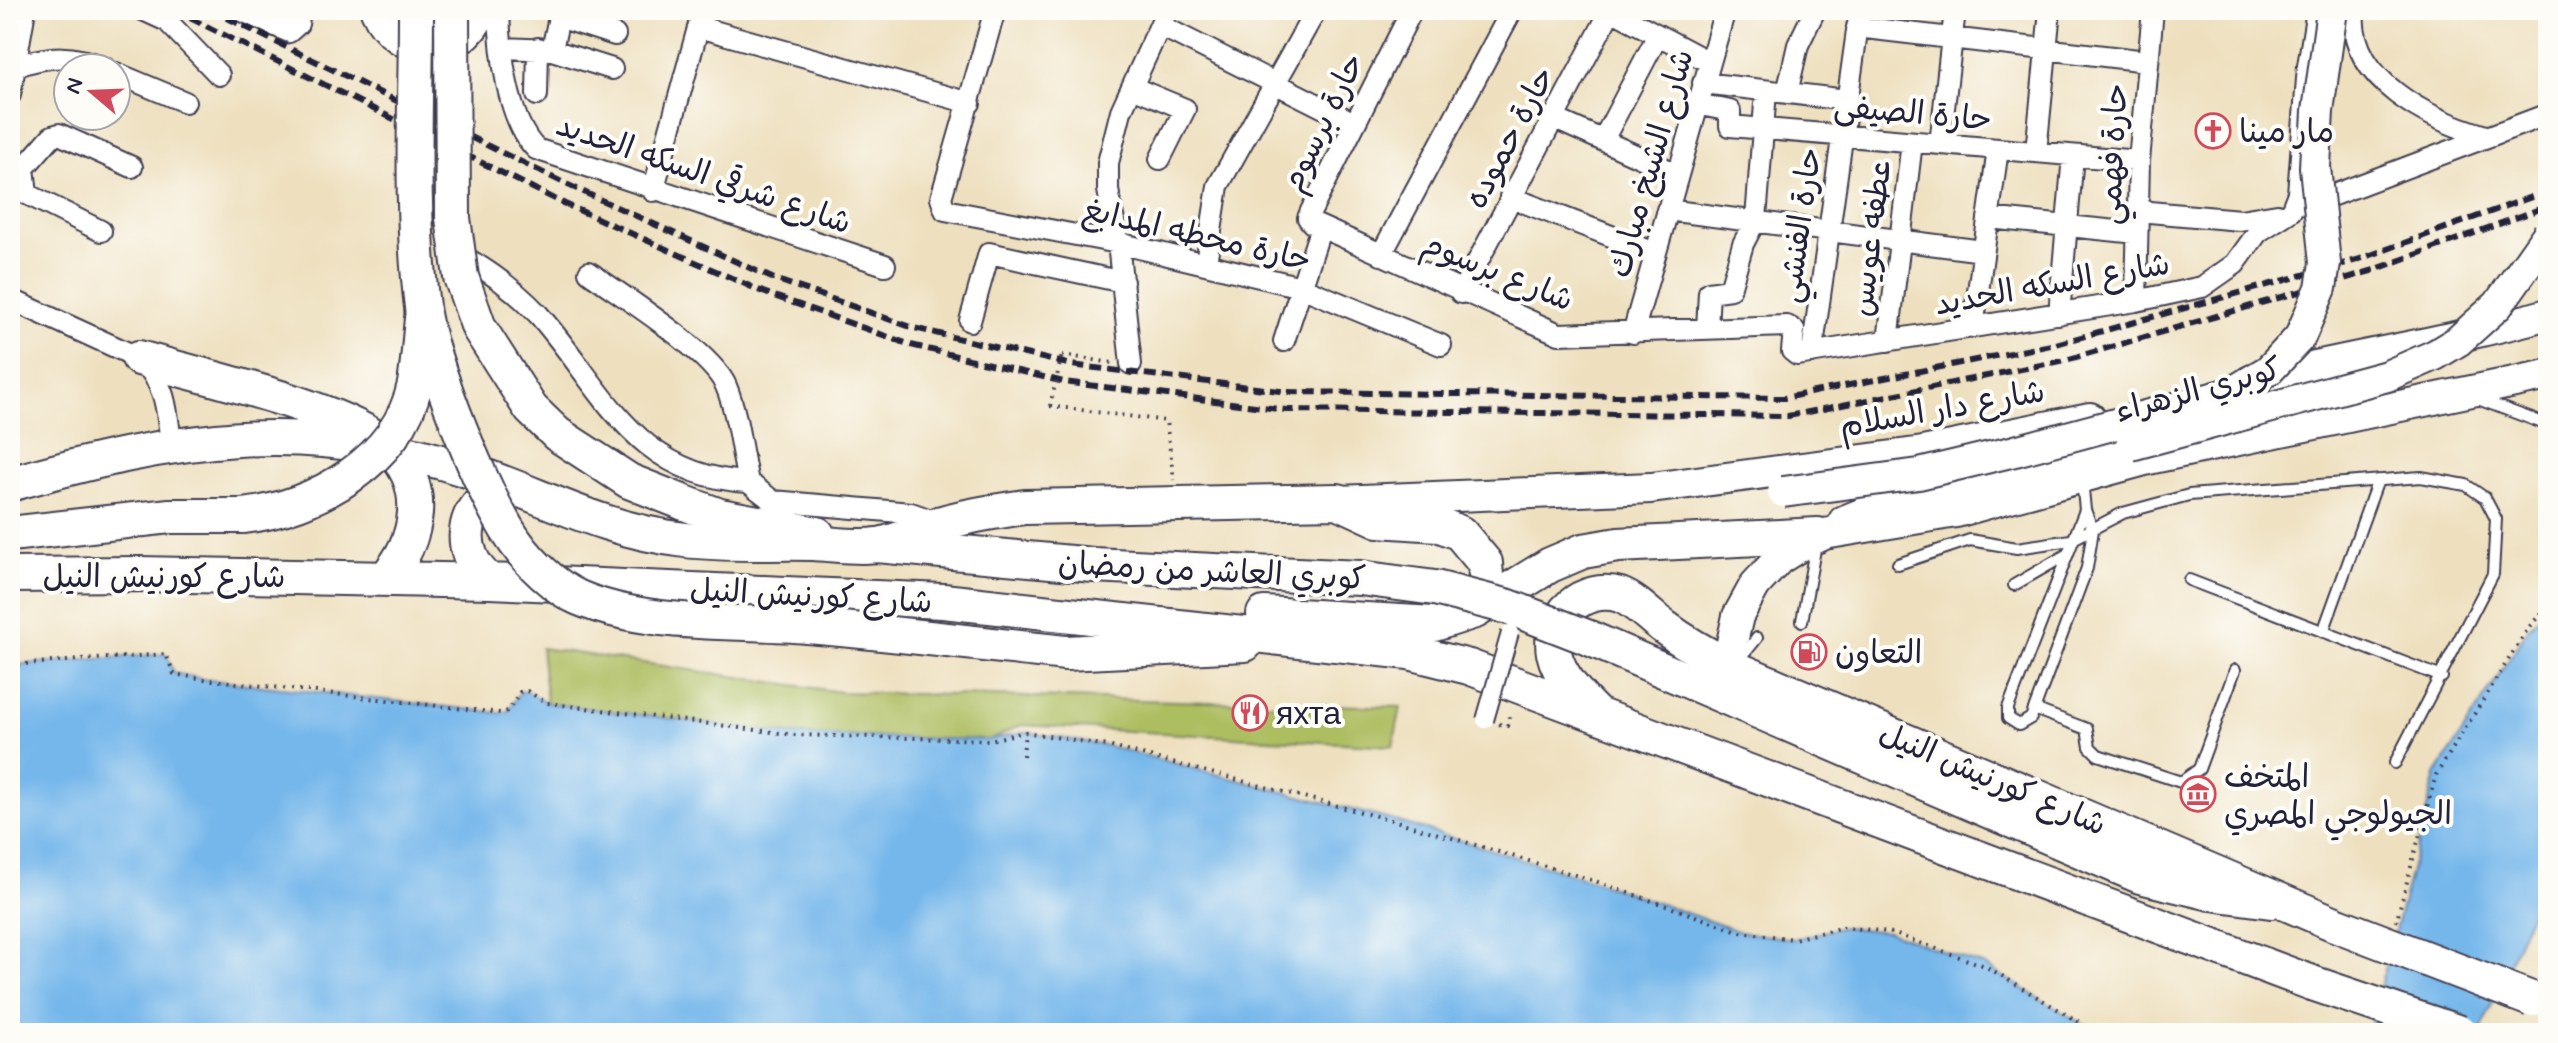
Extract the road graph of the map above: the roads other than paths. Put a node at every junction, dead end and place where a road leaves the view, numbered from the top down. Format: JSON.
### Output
{"nodes":[{"id":1,"x":25,"y":10,"type":"edge"},
{"id":2,"x":143,"y":10,"type":"edge"},
{"id":3,"x":240,"y":10,"type":"edge"},
{"id":4,"x":300,"y":10,"type":"edge"},
{"id":5,"x":378,"y":10,"type":"edge"},
{"id":6,"x":416,"y":10,"type":"edge"},
{"id":7,"x":452,"y":10,"type":"edge"},
{"id":8,"x":480,"y":10,"type":"edge"},
{"id":9,"x":499,"y":10,"type":"edge"},
{"id":10,"x":995,"y":10,"type":"edge"},
{"id":11,"x":1316,"y":10,"type":"edge"},
{"id":12,"x":1412,"y":10,"type":"edge"},
{"id":13,"x":1512,"y":10,"type":"edge"},
{"id":14,"x":1611,"y":10,"type":"edge"},
{"id":15,"x":1725,"y":10,"type":"edge"},
{"id":16,"x":1815,"y":10,"type":"edge"},
{"id":17,"x":1955,"y":10,"type":"edge"},
{"id":18,"x":2050,"y":10,"type":"edge"},
{"id":19,"x":2153,"y":10,"type":"edge"},
{"id":20,"x":2317,"y":10,"type":"edge"},
{"id":21,"x":2332,"y":10,"type":"edge"},
{"id":22,"x":2354,"y":10,"type":"edge"},
{"id":23,"x":570,"y":14,"type":"edge"},
{"id":24,"x":593,"y":18,"type":"edge"},
{"id":25,"x":1164,"y":18,"type":"edge"},
{"id":26,"x":701,"y":19,"type":"edge"},
{"id":27,"x":1859,"y":19,"type":"edge"},
{"id":28,"x":16,"y":31,"type":"edge"},
{"id":29,"x":615,"y":35,"type":"dead end"},
{"id":30,"x":1658,"y":35,"type":"junction"},
{"id":31,"x":1952,"y":38,"type":"junction"},
{"id":32,"x":502,"y":48,"type":"junction"},
{"id":33,"x":545,"y":49,"type":"junction"},
{"id":34,"x":2046,"y":49,"type":"junction"},
{"id":35,"x":52,"y":58,"type":"edge"},
{"id":36,"x":2147,"y":61,"type":"junction"},
{"id":37,"x":1709,"y":62,"type":"junction"},
{"id":38,"x":17,"y":66,"type":"junction"},
{"id":39,"x":612,"y":69,"type":"dead end"},
{"id":40,"x":219,"y":75,"type":"dead end"},
{"id":41,"x":132,"y":80,"type":"edge"},
{"id":42,"x":1703,"y":83,"type":"junction"},
{"id":43,"x":1275,"y":84,"type":"junction"},
{"id":44,"x":1132,"y":87,"type":"junction"},
{"id":45,"x":1766,"y":91,"type":"junction"},
{"id":46,"x":1787,"y":93,"type":"junction"},
{"id":47,"x":10,"y":95,"type":"edge"},
{"id":48,"x":537,"y":95,"type":"dead end"},
{"id":49,"x":1847,"y":100,"type":"junction"},
{"id":50,"x":185,"y":102,"type":"dead end"},
{"id":51,"x":970,"y":103,"type":"junction"},
{"id":52,"x":1697,"y":104,"type":"junction"},
{"id":53,"x":2548,"y":114,"type":"edge"},
{"id":54,"x":1553,"y":118,"type":"junction"},
{"id":55,"x":1354,"y":123,"type":"junction"},
{"id":56,"x":1764,"y":129,"type":"junction"},
{"id":57,"x":1842,"y":136,"type":"junction"},
{"id":58,"x":2486,"y":136,"type":"junction"},
{"id":59,"x":1603,"y":140,"type":"junction"},
{"id":60,"x":1912,"y":142,"type":"junction"},
{"id":61,"x":1940,"y":144,"type":"junction"},
{"id":62,"x":1998,"y":149,"type":"junction"},
{"id":63,"x":2036,"y":152,"type":"junction"},
{"id":64,"x":2073,"y":156,"type":"junction"},
{"id":65,"x":1160,"y":159,"type":"dead end"},
{"id":66,"x":2139,"y":161,"type":"junction"},
{"id":67,"x":17,"y":165,"type":"edge"},
{"id":68,"x":132,"y":167,"type":"dead end"},
{"id":69,"x":1677,"y":174,"type":"junction"},
{"id":70,"x":653,"y":191,"type":"junction"},
{"id":71,"x":1510,"y":197,"type":"junction"},
{"id":72,"x":1667,"y":210,"type":"junction"},
{"id":73,"x":2138,"y":211,"type":"junction"},
{"id":74,"x":2291,"y":211,"type":"junction"},
{"id":75,"x":1988,"y":218,"type":"junction"},
{"id":76,"x":1756,"y":219,"type":"junction"},
{"id":77,"x":1315,"y":223,"type":"junction"},
{"id":78,"x":2067,"y":226,"type":"junction"},
{"id":79,"x":1829,"y":230,"type":"junction"},
{"id":80,"x":101,"y":231,"type":"dead end"},
{"id":81,"x":2137,"y":233,"type":"junction"},
{"id":82,"x":2548,"y":234,"type":"edge"},
{"id":83,"x":1899,"y":240,"type":"junction"},
{"id":84,"x":1118,"y":243,"type":"junction"},
{"id":85,"x":1983,"y":251,"type":"junction"},
{"id":86,"x":1655,"y":253,"type":"junction"},
{"id":87,"x":1381,"y":255,"type":"junction"},
{"id":88,"x":471,"y":261,"type":"dead end"},
{"id":89,"x":1206,"y":263,"type":"junction"},
{"id":90,"x":885,"y":265,"type":"dead end"},
{"id":91,"x":589,"y":272,"type":"dead end"},
{"id":92,"x":1123,"y":282,"type":"junction"},
{"id":93,"x":1301,"y":287,"type":"junction"},
{"id":94,"x":1461,"y":293,"type":"junction"},
{"id":95,"x":10,"y":299,"type":"edge"},
{"id":96,"x":2136,"y":301,"type":"junction"},
{"id":97,"x":423,"y":310,"type":"junction"},
{"id":98,"x":2059,"y":314,"type":"junction"},
{"id":99,"x":2548,"y":314,"type":"edge"},
{"id":100,"x":970,"y":321,"type":"dead end"},
{"id":101,"x":1973,"y":327,"type":"junction"},
{"id":102,"x":1707,"y":329,"type":"junction"},
{"id":103,"x":1633,"y":333,"type":"junction"},
{"id":104,"x":1284,"y":341,"type":"dead end"},
{"id":105,"x":1888,"y":341,"type":"junction"},
{"id":106,"x":1441,"y":345,"type":"dead end"},
{"id":107,"x":1802,"y":354,"type":"junction"},
{"id":108,"x":139,"y":358,"type":"junction"},
{"id":109,"x":1122,"y":363,"type":"road end"},
{"id":110,"x":2548,"y":375,"type":"edge"},
{"id":111,"x":2462,"y":392,"type":"junction"},
{"id":112,"x":2548,"y":425,"type":"edge"},
{"id":113,"x":171,"y":444,"type":"junction"},
{"id":114,"x":388,"y":447,"type":"junction"},
{"id":115,"x":2082,"y":478,"type":"junction"},
{"id":116,"x":2378,"y":480,"type":"junction"},
{"id":117,"x":748,"y":482,"type":"junction"},
{"id":118,"x":10,"y":484,"type":"edge"},
{"id":119,"x":1651,"y":488,"type":"junction"},
{"id":120,"x":519,"y":489,"type":"junction"},
{"id":121,"x":1338,"y":501,"type":"junction"},
{"id":122,"x":2085,"y":510,"type":"junction"},
{"id":123,"x":942,"y":524,"type":"junction"},
{"id":124,"x":2093,"y":530,"type":"junction"},
{"id":125,"x":10,"y":534,"type":"edge"},
{"id":126,"x":1818,"y":535,"type":"junction"},
{"id":127,"x":2071,"y":540,"type":"junction"},
{"id":128,"x":878,"y":545,"type":"junction"},
{"id":129,"x":2066,"y":555,"type":"junction"},
{"id":130,"x":1898,"y":564,"type":"dead end"},
{"id":131,"x":10,"y":575,"type":"edge"},
{"id":132,"x":385,"y":579,"type":"junction"},
{"id":133,"x":2189,"y":580,"type":"dead end"},
{"id":134,"x":490,"y":581,"type":"junction"},
{"id":135,"x":2014,"y":585,"type":"dead end"},
{"id":136,"x":1488,"y":604,"type":"junction"},
{"id":137,"x":1802,"y":621,"type":"dead end"},
{"id":138,"x":1206,"y":630,"type":"junction"},
{"id":139,"x":2323,"y":632,"type":"junction"},
{"id":140,"x":1510,"y":633,"type":"dead end"},
{"id":141,"x":1757,"y":638,"type":"dead end"},
{"id":142,"x":1310,"y":641,"type":"junction"},
{"id":143,"x":1730,"y":666,"type":"junction"},
{"id":144,"x":2235,"y":670,"type":"dead end"},
{"id":145,"x":2442,"y":677,"type":"junction"},
{"id":146,"x":2034,"y":709,"type":"junction"},
{"id":147,"x":1599,"y":717,"type":"junction"},
{"id":148,"x":1485,"y":720,"type":"dead end"},
{"id":149,"x":2395,"y":763,"type":"dead end"},
{"id":150,"x":2284,"y":901,"type":"junction"},
{"id":151,"x":2539,"y":1002,"type":"edge"},
{"id":152,"x":2460,"y":1033,"type":"edge"}],
"edges":[{"from":1,"to":28,"type":"street"},
{"from":2,"to":40,"type":"street"},
{"from":3,"to":4,"type":"street"},
{"from":5,"to":8,"type":"main road"},
{"from":6,"to":97,"type":"main road","name":"كوبري العاشر من رمضان","bridge":true},
{"from":7,"to":128,"type":"main road","name":"كوبري العاشر من رمضان","bridge":true},
{"from":9,"to":32,"type":"street","name":"شارع شرقي السكه الحديد"},
{"from":10,"to":51,"type":"street"},
{"from":11,"to":43,"type":"street"},
{"from":12,"to":55,"type":"street","name":"حارة برسوم"},
{"from":13,"to":87,"type":"street"},
{"from":14,"to":30,"type":"street"},
{"from":14,"to":54,"type":"street","name":"حارة حموده"},
{"from":15,"to":37,"type":"street","name":"شارع الشيخ مبارك"},
{"from":16,"to":46,"type":"street"},
{"from":17,"to":31,"type":"street"},
{"from":18,"to":34,"type":"street"},
{"from":19,"to":36,"type":"street","name":"حارة فهمي"},
{"from":20,"to":74,"type":"street"},
{"from":21,"to":119,"type":"main road","name":"كوبري الزهراء","bridge":true},
{"from":22,"to":58,"type":"street"},
{"from":23,"to":24,"type":"street"},
{"from":23,"to":33,"type":"street"},
{"from":24,"to":29,"type":"street"},
{"from":25,"to":43,"type":"street"},
{"from":25,"to":44,"type":"street"},
{"from":26,"to":51,"type":"street"},
{"from":26,"to":70,"type":"street"},
{"from":27,"to":31,"type":"street"},
{"from":27,"to":49,"type":"street","name":"حارة الفنشي"},
{"from":28,"to":38,"type":"street"},
{"from":30,"to":37,"type":"street"},
{"from":30,"to":59,"type":"street"},
{"from":31,"to":34,"type":"street"},
{"from":31,"to":61,"type":"street"},
{"from":32,"to":33,"type":"street"},
{"from":32,"to":70,"type":"street","name":"شارع شرقي السكه الحديد"},
{"from":33,"to":39,"type":"street"},
{"from":33,"to":48,"type":"street"},
{"from":34,"to":36,"type":"street"},
{"from":34,"to":63,"type":"street"},
{"from":35,"to":38,"type":"street"},
{"from":36,"to":66,"type":"street","name":"حارة فهمي"},
{"from":37,"to":42,"type":"street","name":"شارع الشيخ مبارك"},
{"from":38,"to":47,"type":"street"},
{"from":41,"to":50,"type":"street"},
{"from":42,"to":45,"type":"street"},
{"from":42,"to":52,"type":"street","name":"شارع الشيخ مبارك"},
{"from":43,"to":55,"type":"street"},
{"from":43,"to":89,"type":"street"},
{"from":44,"to":65,"type":"street"},
{"from":44,"to":84,"type":"street"},
{"from":45,"to":46,"type":"street"},
{"from":45,"to":56,"type":"street"},
{"from":46,"to":49,"type":"street"},
{"from":49,"to":57,"type":"street","name":"حارة الفنشي"},
{"from":51,"to":84,"type":"street","name":"حارة محطه المدابغ"},
{"from":52,"to":56,"type":"street","name":"حارة الصيفى"},
{"from":52,"to":69,"type":"street","name":"شارع الشيخ مبارك"},
{"from":53,"to":58,"type":"street"},
{"from":54,"to":59,"type":"street"},
{"from":54,"to":71,"type":"street","name":"حارة حموده"},
{"from":55,"to":77,"type":"street","name":"حارة برسوم"},
{"from":56,"to":57,"type":"street","name":"حارة الصيفى"},
{"from":56,"to":76,"type":"street"},
{"from":57,"to":60,"type":"street","name":"حارة الصيفى"},
{"from":57,"to":79,"type":"street","name":"حارة الفنشي"},
{"from":58,"to":74,"type":"street"},
{"from":59,"to":69,"type":"street"},
{"from":60,"to":61,"type":"street","name":"حارة الصيفى"},
{"from":60,"to":83,"type":"street","name":"عطفه عويس"},
{"from":61,"to":62,"type":"street","name":"حارة الصيفى"},
{"from":62,"to":63,"type":"street","name":"حارة الصيفى"},
{"from":62,"to":75,"type":"street"},
{"from":63,"to":64,"type":"street","name":"حارة الصيفى"},
{"from":64,"to":66,"type":"street","name":"حارة الصيفى"},
{"from":64,"to":78,"type":"street"},
{"from":66,"to":73,"type":"street","name":"حارة فهمي"},
{"from":67,"to":68,"type":"street"},
{"from":67,"to":80,"type":"street"},
{"from":69,"to":72,"type":"street","name":"شارع الشيخ مبارك"},
{"from":70,"to":90,"type":"street","name":"شارع شرقي السكه الحديد"},
{"from":71,"to":86,"type":"street"},
{"from":71,"to":94,"type":"street","name":"حارة حموده"},
{"from":72,"to":76,"type":"street"},
{"from":72,"to":86,"type":"street","name":"شارع الشيخ مبارك"},
{"from":73,"to":74,"type":"street"},
{"from":73,"to":81,"type":"street","name":"حارة فهمي"},
{"from":74,"to":96,"type":"street","name":"شارع السكه الحديد"},
{"from":75,"to":78,"type":"street"},
{"from":75,"to":85,"type":"street"},
{"from":76,"to":79,"type":"street"},
{"from":76,"to":102,"type":"street"},
{"from":77,"to":87,"type":"street","name":"شارع برسوم"},
{"from":77,"to":93,"type":"street","name":"حارة برسوم"},
{"from":78,"to":81,"type":"street"},
{"from":78,"to":98,"type":"street"},
{"from":79,"to":83,"type":"street"},
{"from":79,"to":107,"type":"street","name":"حارة الفنشي"},
{"from":81,"to":96,"type":"street","name":"حارة فهمي"},
{"from":82,"to":126,"type":"main road","name":"كوبري الزهراء","bridge":true},
{"from":83,"to":85,"type":"street"},
{"from":83,"to":105,"type":"street","name":"عطفه عويس"},
{"from":84,"to":89,"type":"street","name":"حارة محطه المدابغ"},
{"from":84,"to":92,"type":"street"},
{"from":85,"to":101,"type":"street"},
{"from":86,"to":103,"type":"street","name":"شارع الشيخ مبارك"},
{"from":87,"to":94,"type":"street","name":"شارع برسوم"},
{"from":88,"to":117,"type":"street"},
{"from":89,"to":93,"type":"street","name":"حارة محطه المدابغ"},
{"from":91,"to":117,"type":"street"},
{"from":92,"to":100,"type":"street"},
{"from":92,"to":109,"type":"street"},
{"from":93,"to":104,"type":"street","name":"حارة برسوم"},
{"from":93,"to":106,"type":"street","name":"حارة محطه المدابغ"},
{"from":94,"to":103,"type":"street","name":"شارع برسوم"},
{"from":95,"to":108,"type":"street"},
{"from":96,"to":98,"type":"street","name":"شارع السكه الحديد"},
{"from":97,"to":125,"type":"main road","bridge":true},
{"from":97,"to":142,"type":"main road","name":"كوبري العاشر من رمضان","bridge":true},
{"from":98,"to":101,"type":"street","name":"شارع السكه الحديد"},
{"from":99,"to":119,"type":"main road","name":"شارع دار السلام"},
{"from":101,"to":105,"type":"street","name":"شارع السكه الحديد"},
{"from":102,"to":103,"type":"street","name":"شارع برسوم"},
{"from":102,"to":107,"type":"street","name":"شارع برسوم"},
{"from":105,"to":107,"type":"street","name":"شارع السكه الحديد"},
{"from":108,"to":113,"type":"street"},
{"from":108,"to":114,"type":"main road"},
{"from":110,"to":111,"type":"main road"},
{"from":111,"to":112,"type":"lane"},
{"from":111,"to":115,"type":"main road"},
{"from":113,"to":114,"type":"main road","name":"شارع كورنيش النيل"},
{"from":113,"to":118,"type":"main road","name":"شارع كورنيش النيل"},
{"from":114,"to":120,"type":"main road","name":"شارع كورنيش النيل"},
{"from":114,"to":132,"type":"main road"},
{"from":115,"to":122,"type":"lane"},
{"from":115,"to":126,"type":"main road"},
{"from":116,"to":124,"type":"lane"},
{"from":116,"to":139,"type":"lane"},
{"from":116,"to":145,"type":"lane"},
{"from":117,"to":123,"type":"street"},
{"from":119,"to":121,"type":"main road","name":"شارع دار السلام"},
{"from":120,"to":128,"type":"main road","name":"شارع كورنيش النيل"},
{"from":120,"to":134,"type":"main road"},
{"from":121,"to":123,"type":"main road","name":"شارع كورنيش النيل"},
{"from":121,"to":136,"type":"main road"},
{"from":122,"to":124,"type":"lane"},
{"from":122,"to":127,"type":"lane"},
{"from":123,"to":128,"type":"main road","name":"شارع كورنيش النيل"},
{"from":124,"to":127,"type":"lane"},
{"from":124,"to":146,"type":"lane"},
{"from":126,"to":136,"type":"main road"},
{"from":126,"to":137,"type":"lane"},
{"from":126,"to":143,"type":"main road"},
{"from":127,"to":129,"type":"lane"},
{"from":127,"to":130,"type":"lane"},
{"from":128,"to":150,"type":"main road","name":"كوبري العاشر من رمضان","bridge":true},
{"from":129,"to":135,"type":"lane"},
{"from":129,"to":146,"type":"lane"},
{"from":131,"to":132,"type":"main road","name":"شارع كورنيش النيل"},
{"from":132,"to":134,"type":"main road","name":"شارع كورنيش النيل"},
{"from":133,"to":139,"type":"lane"},
{"from":134,"to":138,"type":"main road","name":"شارع كورنيش النيل"},
{"from":136,"to":138,"type":"main road"},
{"from":138,"to":142,"type":"main road","name":"شارع كورنيش النيل"},
{"from":139,"to":145,"type":"lane"},
{"from":140,"to":148,"type":"street","bridge":true},
{"from":141,"to":143,"type":"lane"},
{"from":142,"to":147,"type":"main road","name":"شارع كورنيش النيل"},
{"from":143,"to":147,"type":"main road","name":"شارع كورنيش النيل"},
{"from":143,"to":150,"type":"main road","name":"شارع كورنيش النيل"},
{"from":144,"to":146,"type":"lane"},
{"from":145,"to":149,"type":"lane"},
{"from":147,"to":152,"type":"main road","name":"شارع كورنيش النيل","bridge":true},
{"from":150,"to":151,"type":"main road","name":"شارع كورنيش النيل","bridge":true}]}
